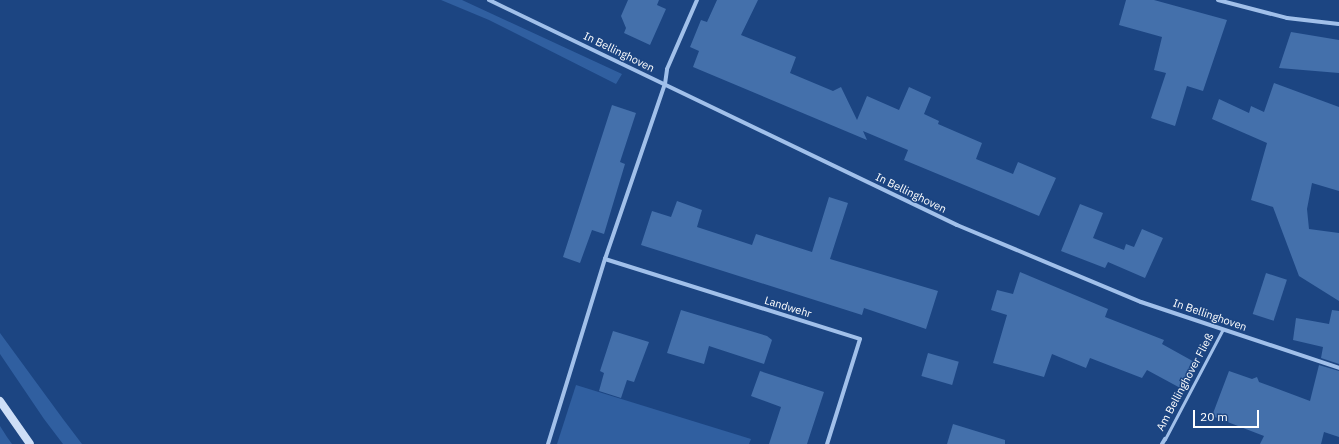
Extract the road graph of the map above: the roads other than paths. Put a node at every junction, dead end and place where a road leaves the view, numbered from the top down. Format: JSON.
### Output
{"nodes":[{"id":1,"x":489,"y":0,"type":"edge"},
{"id":2,"x":697,"y":0,"type":"edge"},
{"id":3,"x":1218,"y":0,"type":"edge"},
{"id":4,"x":1339,"y":24,"type":"edge"},
{"id":5,"x":665,"y":84,"type":"junction"},
{"id":6,"x":605,"y":259,"type":"junction"},
{"id":7,"x":1223,"y":329,"type":"junction"},
{"id":8,"x":1339,"y":368,"type":"edge"},
{"id":9,"x":0,"y":401,"type":"edge"},
{"id":10,"x":1165,"y":439,"type":"joint"},
{"id":11,"x":30,"y":444,"type":"edge"},
{"id":12,"x":548,"y":444,"type":"edge"},
{"id":13,"x":827,"y":444,"type":"edge"},
{"id":14,"x":1162,"y":444,"type":"edge"}],
"edges":[{"from":1,"to":5,"type":"street","name":"In Bellinghoven"},
{"from":2,"to":5,"type":"street"},
{"from":3,"to":4,"type":"street"},
{"from":5,"to":6,"type":"street"},
{"from":5,"to":7,"type":"street","name":"In Bellinghoven"},
{"from":6,"to":12,"type":"street"},
{"from":6,"to":13,"type":"street","name":"Landwehr"},
{"from":7,"to":8,"type":"street","name":"In Bellinghoven"},
{"from":7,"to":10,"type":"lane","name":"Am Bellinghover Fließ"},
{"from":9,"to":11,"type":"main road"},
{"from":10,"to":14,"type":"street","name":"Am Bellinghover Fließ"}]}
